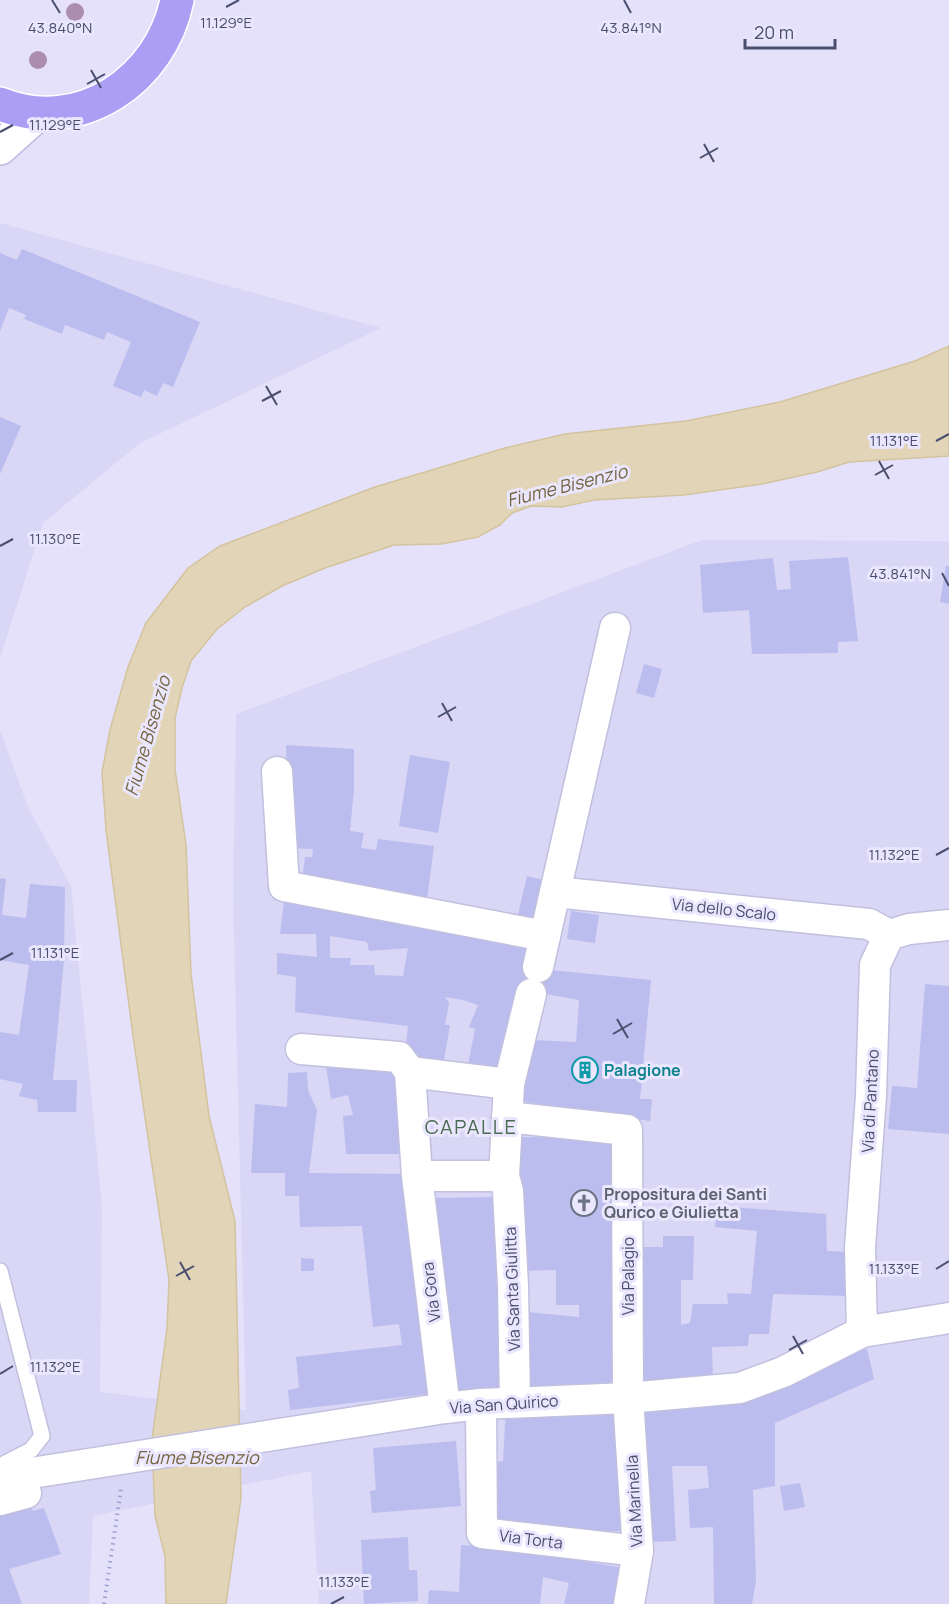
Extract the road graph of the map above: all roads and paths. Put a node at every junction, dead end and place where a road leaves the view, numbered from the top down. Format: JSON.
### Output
{"nodes":[{"id":1,"x":177,"y":0,"type":"edge"},
{"id":2,"x":0,"y":104,"type":"edge"},
{"id":3,"x":39,"y":113,"type":"junction"},
{"id":4,"x":0,"y":148,"type":"edge"},
{"id":5,"x":615,"y":628,"type":"dead end"},
{"id":6,"x":277,"y":772,"type":"dead end"},
{"id":7,"x":555,"y":892,"type":"junction"},
{"id":8,"x":949,"y":925,"type":"edge"},
{"id":9,"x":889,"y":935,"type":"junction"},
{"id":10,"x":545,"y":936,"type":"junction"},
{"id":11,"x":301,"y":1049,"type":"dead end"},
{"id":12,"x":410,"y":1072,"type":"junction"},
{"id":13,"x":509,"y":1084,"type":"junction"},
{"id":14,"x":507,"y":1117,"type":"junction"},
{"id":15,"x":417,"y":1176,"type":"junction"},
{"id":16,"x":504,"y":1176,"type":"junction"},
{"id":17,"x":0,"y":1271,"type":"edge"},
{"id":18,"x":949,"y":1318,"type":"edge"},
{"id":19,"x":862,"y":1332,"type":"junction"},
{"id":20,"x":628,"y":1398,"type":"junction"},
{"id":21,"x":515,"y":1402,"type":"junction"},
{"id":22,"x":481,"y":1404,"type":"junction"},
{"id":23,"x":445,"y":1408,"type":"junction"},
{"id":24,"x":126,"y":1459,"type":"junction"},
{"id":25,"x":0,"y":1466,"type":"edge"},
{"id":26,"x":0,"y":1478,"type":"edge"},
{"id":27,"x":638,"y":1551,"type":"junction"},
{"id":28,"x":104,"y":1604,"type":"edge"},
{"id":29,"x":629,"y":1604,"type":"edge"}],
"edges":[{"from":1,"to":3,"type":"main road"},
{"from":2,"to":3,"type":"main road"},
{"from":3,"to":4,"type":"street"},
{"from":5,"to":7,"type":"street"},
{"from":6,"to":10,"type":"street"},
{"from":7,"to":9,"type":"street","name":"Via dello Scalo"},
{"from":7,"to":10,"type":"street"},
{"from":8,"to":9,"type":"street"},
{"from":9,"to":19,"type":"street","name":"Via di Pantano"},
{"from":10,"to":13,"type":"street"},
{"from":11,"to":12,"type":"street"},
{"from":12,"to":13,"type":"street"},
{"from":12,"to":15,"type":"street","name":"Via Gora"},
{"from":13,"to":14,"type":"street","name":"Via Santa Giulitta"},
{"from":14,"to":16,"type":"street","name":"Via Santa Giulitta"},
{"from":14,"to":20,"type":"street","name":"Via Palagio"},
{"from":15,"to":16,"type":"street"},
{"from":15,"to":23,"type":"street","name":"Via Gora"},
{"from":16,"to":21,"type":"street","name":"Via Santa Giulitta"},
{"from":17,"to":25,"type":"lane"},
{"from":18,"to":19,"type":"street","name":"Via San Quirico"},
{"from":19,"to":20,"type":"street","name":"Via San Quirico"},
{"from":20,"to":21,"type":"street","name":"Via San Quirico"},
{"from":20,"to":27,"type":"street","name":"Via Marinella"},
{"from":21,"to":22,"type":"street","name":"Via San Quirico"},
{"from":22,"to":23,"type":"street","name":"Via San Quirico"},
{"from":22,"to":27,"type":"street","name":"Via Torta"},
{"from":23,"to":24,"type":"street","name":"Via San Quirico"},
{"from":24,"to":26,"type":"street","name":"Via San Quirico"},
{"from":24,"to":28,"type":"path"},
{"from":27,"to":29,"type":"street","name":"Via Marinella"}]}
